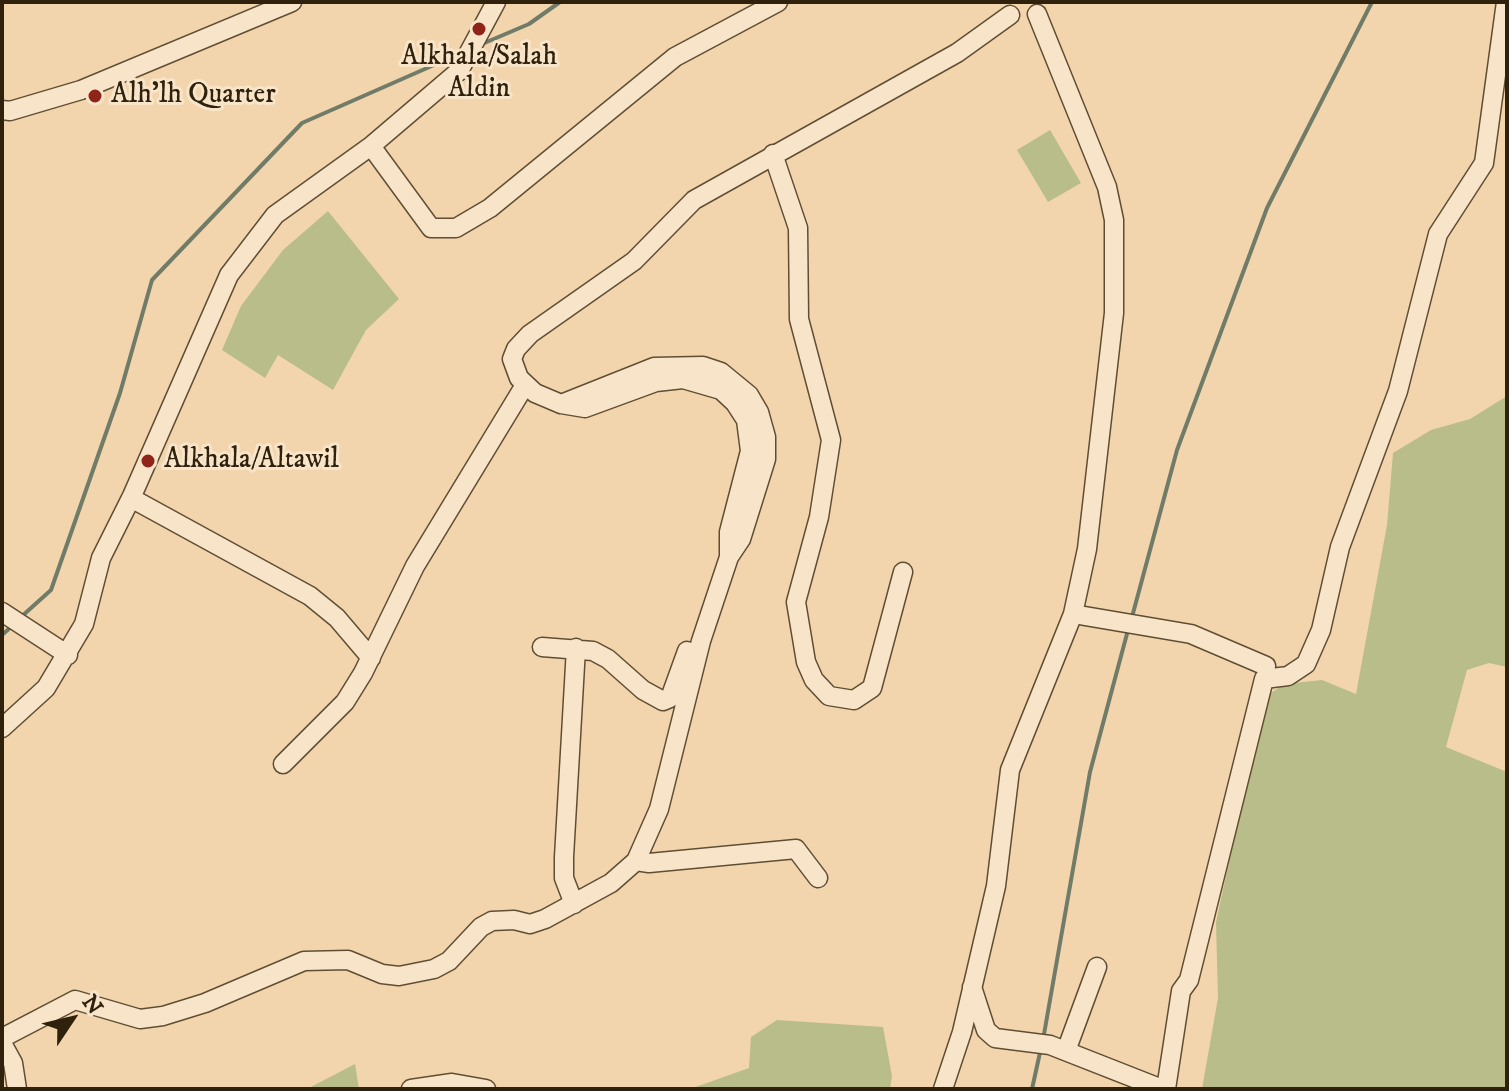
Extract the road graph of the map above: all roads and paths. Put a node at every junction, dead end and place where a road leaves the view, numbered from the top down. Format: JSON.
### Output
{"nodes":[{"id":1,"x":292,"y":2,"type":"edge"},
{"id":2,"x":496,"y":2,"type":"edge"},
{"id":3,"x":778,"y":2,"type":"edge"},
{"id":4,"x":1506,"y":2,"type":"edge"},
{"id":5,"x":1038,"y":8,"type":"edge"},
{"id":6,"x":1009,"y":9,"type":"edge"},
{"id":7,"x":5,"y":112,"type":"edge"},
{"id":8,"x":371,"y":146,"type":"junction"},
{"id":9,"x":773,"y":154,"type":"junction"},
{"id":10,"x":525,"y":385,"type":"junction"},
{"id":11,"x":131,"y":498,"type":"junction"},
{"id":12,"x":903,"y":572,"type":"dead end"},
{"id":13,"x":712,"y":608,"type":"junction"},
{"id":14,"x":2,"y":612,"type":"edge"},
{"id":15,"x":1073,"y":614,"type":"junction"},
{"id":16,"x":542,"y":647,"type":"dead end"},
{"id":17,"x":576,"y":648,"type":"junction"},
{"id":18,"x":68,"y":655,"type":"junction"},
{"id":19,"x":371,"y":658,"type":"junction"},
{"id":20,"x":1266,"y":666,"type":"dead end"},
{"id":21,"x":2,"y":728,"type":"edge"},
{"id":22,"x":283,"y":764,"type":"dead end"},
{"id":23,"x":636,"y":861,"type":"junction"},
{"id":24,"x":818,"y":878,"type":"dead end"},
{"id":25,"x":574,"y":904,"type":"junction"},
{"id":26,"x":1097,"y":967,"type":"dead end"},
{"id":27,"x":972,"y":987,"type":"junction"},
{"id":28,"x":2,"y":1040,"type":"edge"},
{"id":29,"x":1066,"y":1051,"type":"junction"},
{"id":30,"x":943,"y":1087,"type":"edge"},
{"id":31,"x":17,"y":1089,"type":"edge"},
{"id":32,"x":411,"y":1089,"type":"edge"},
{"id":33,"x":486,"y":1089,"type":"edge"},
{"id":34,"x":1164,"y":1089,"type":"edge"}],
"edges":[{"from":1,"to":7,"type":"street"},
{"from":2,"to":8,"type":"street"},
{"from":3,"to":8,"type":"street"},
{"from":4,"to":34,"type":"street"},
{"from":5,"to":6,"type":"street"},
{"from":5,"to":15,"type":"street"},
{"from":6,"to":9,"type":"street"},
{"from":8,"to":11,"type":"street"},
{"from":9,"to":10,"type":"street"},
{"from":9,"to":12,"type":"street"},
{"from":10,"to":13,"type":"street"},
{"from":10,"to":19,"type":"street"},
{"from":11,"to":18,"type":"street"},
{"from":11,"to":19,"type":"street"},
{"from":13,"to":17,"type":"street"},
{"from":13,"to":23,"type":"street"},
{"from":14,"to":18,"type":"street"},
{"from":15,"to":20,"type":"street"},
{"from":15,"to":27,"type":"street"},
{"from":16,"to":17,"type":"street"},
{"from":17,"to":25,"type":"street"},
{"from":18,"to":21,"type":"street"},
{"from":19,"to":22,"type":"street"},
{"from":23,"to":24,"type":"street"},
{"from":23,"to":25,"type":"street"},
{"from":25,"to":28,"type":"street"},
{"from":26,"to":29,"type":"street"},
{"from":27,"to":29,"type":"street"},
{"from":27,"to":30,"type":"street"},
{"from":28,"to":31,"type":"street"},
{"from":29,"to":34,"type":"street"},
{"from":32,"to":33,"type":"street"}]}
